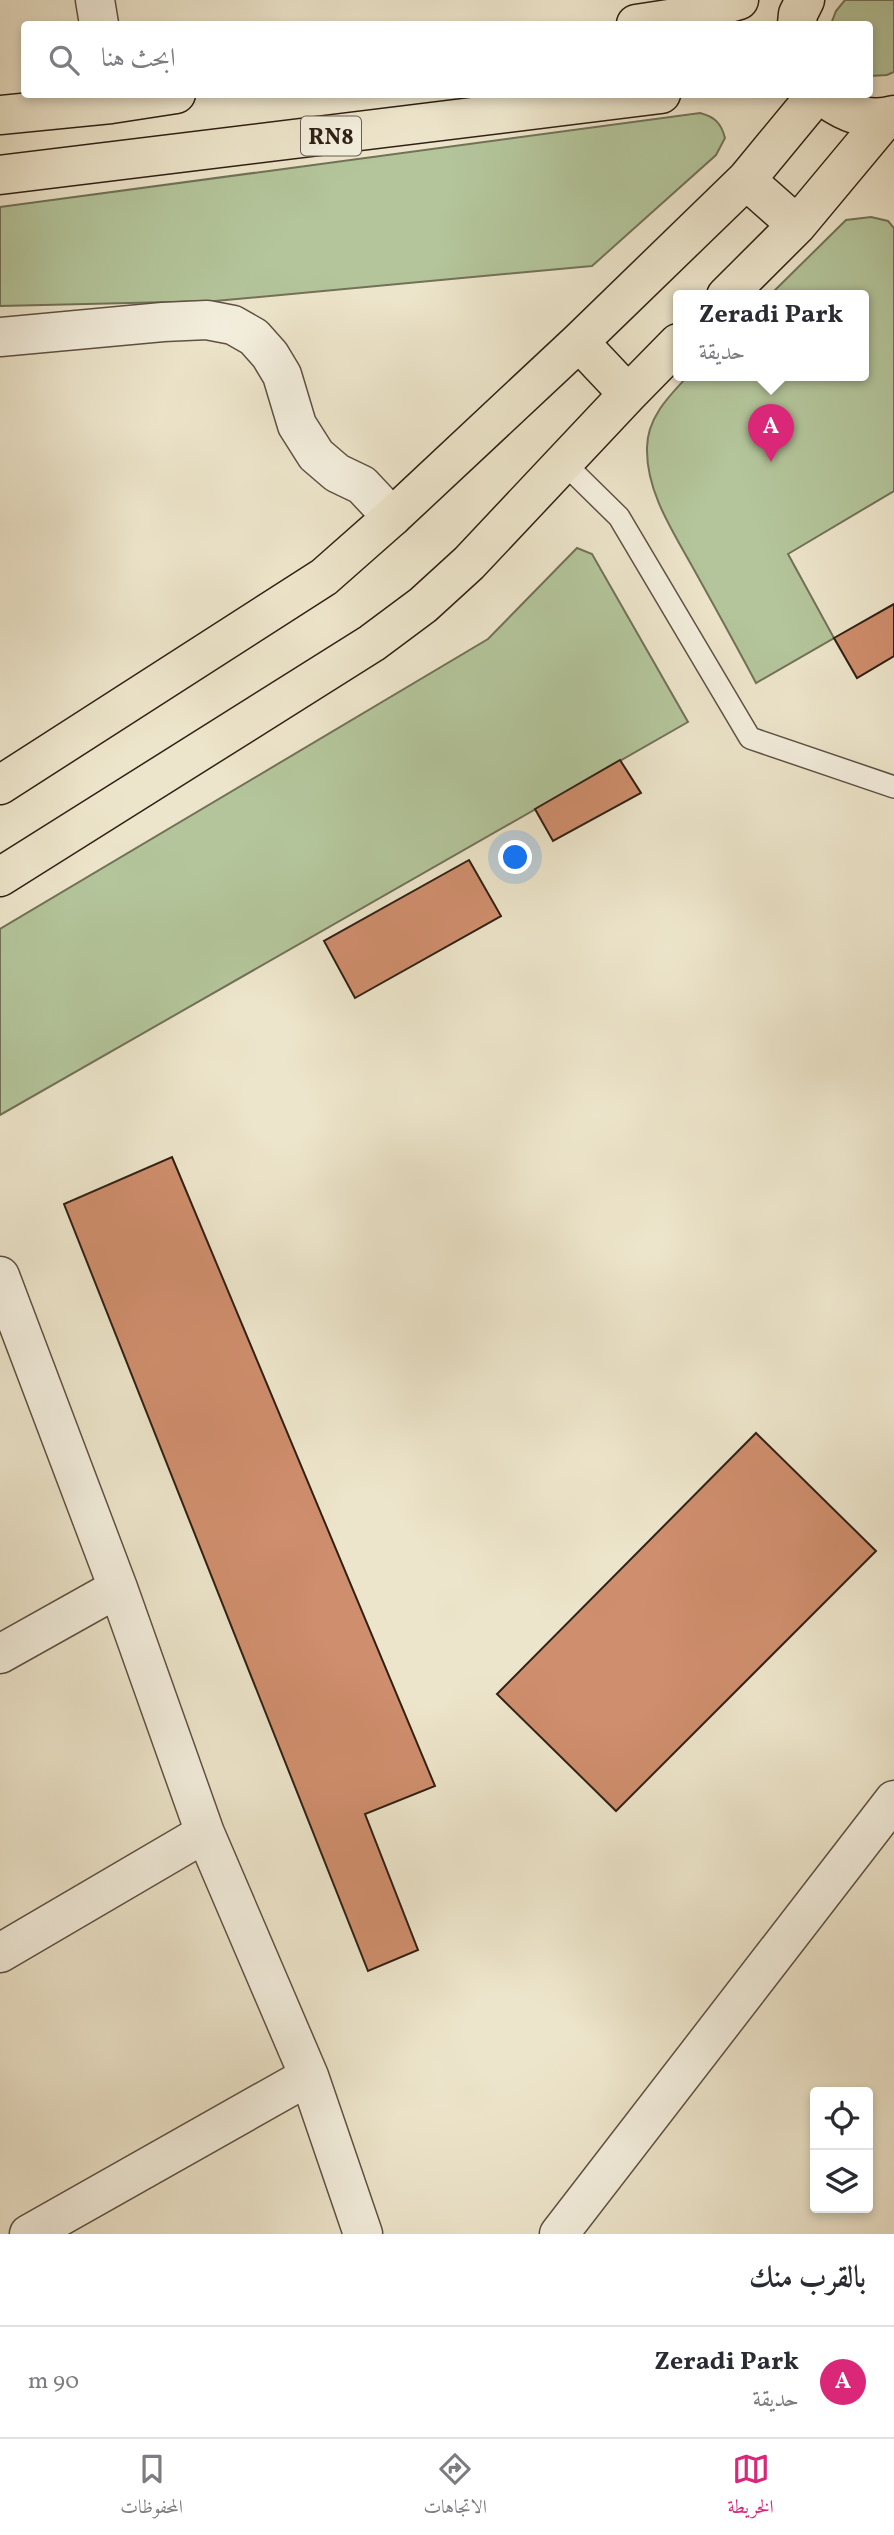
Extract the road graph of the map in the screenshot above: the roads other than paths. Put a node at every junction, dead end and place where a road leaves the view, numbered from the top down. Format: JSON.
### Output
{"nodes":[{"id":1,"x":95,"y":0,"type":"edge"},
{"id":2,"x":739,"y":0,"type":"edge"},
{"id":3,"x":804,"y":0,"type":"edge"},
{"id":4,"x":98,"y":21,"type":"edge"},
{"id":5,"x":683,"y":21,"type":"edge"},
{"id":6,"x":797,"y":21,"type":"edge"},
{"id":7,"x":629,"y":98,"type":"edge"},
{"id":8,"x":815,"y":98,"type":"edge"},
{"id":9,"x":825,"y":98,"type":"edge"},
{"id":10,"x":110,"y":99,"type":"edge"},
{"id":11,"x":0,"y":115,"type":"edge"},
{"id":12,"x":891,"y":118,"type":"edge"},
{"id":13,"x":0,"y":175,"type":"edge"},
{"id":14,"x":746,"y":180,"type":"junction"},
{"id":15,"x":797,"y":225,"type":"junction"},
{"id":16,"x":732,"y":290,"type":"edge"},
{"id":17,"x":0,"y":337,"type":"edge"},
{"id":18,"x":579,"y":342,"type":"junction"},
{"id":19,"x":673,"y":348,"type":"edge"},
{"id":20,"x":628,"y":394,"type":"junction"},
{"id":21,"x":564,"y":462,"type":"junction"},
{"id":22,"x":391,"y":517,"type":"junction"},
{"id":23,"x":0,"y":785,"type":"edge"},
{"id":24,"x":894,"y":787,"type":"edge"},
{"id":25,"x":0,"y":877,"type":"edge"},
{"id":26,"x":0,"y":1276,"type":"edge"},
{"id":27,"x":12,"y":1346,"type":"edge"},
{"id":28,"x":118,"y":1588,"type":"junction"},
{"id":29,"x":0,"y":1654,"type":"edge"},
{"id":30,"x":894,"y":1800,"type":"edge"},
{"id":31,"x":205,"y":1833,"type":"junction"},
{"id":32,"x":0,"y":1953,"type":"edge"},
{"id":33,"x":309,"y":2076,"type":"junction"},
{"id":34,"x":29,"y":2234,"type":"edge"},
{"id":35,"x":363,"y":2234,"type":"edge"},
{"id":36,"x":559,"y":2234,"type":"edge"}],
"edges":[{"from":1,"to":4,"type":"street"},
{"from":2,"to":5,"type":"main road"},
{"from":3,"to":6,"type":"main road"},
{"from":7,"to":13,"type":"main road","number":"RN8"},
{"from":8,"to":14,"type":"main road"},
{"from":9,"to":12,"type":"main road"},
{"from":10,"to":11,"type":"main road"},
{"from":12,"to":15,"type":"main road"},
{"from":14,"to":15,"type":"main road"},
{"from":14,"to":18,"type":"main road"},
{"from":15,"to":16,"type":"main road"},
{"from":17,"to":22,"type":"street"},
{"from":18,"to":20,"type":"main road"},
{"from":18,"to":22,"type":"main road"},
{"from":19,"to":20,"type":"main road"},
{"from":20,"to":21,"type":"main road"},
{"from":21,"to":24,"type":"lane"},
{"from":21,"to":25,"type":"main road"},
{"from":22,"to":23,"type":"main road"},
{"from":26,"to":27,"type":"street"},
{"from":27,"to":28,"type":"street"},
{"from":28,"to":29,"type":"street"},
{"from":28,"to":31,"type":"street"},
{"from":30,"to":36,"type":"street"},
{"from":31,"to":32,"type":"street"},
{"from":31,"to":33,"type":"street"},
{"from":33,"to":34,"type":"street"},
{"from":33,"to":35,"type":"street"}]}
